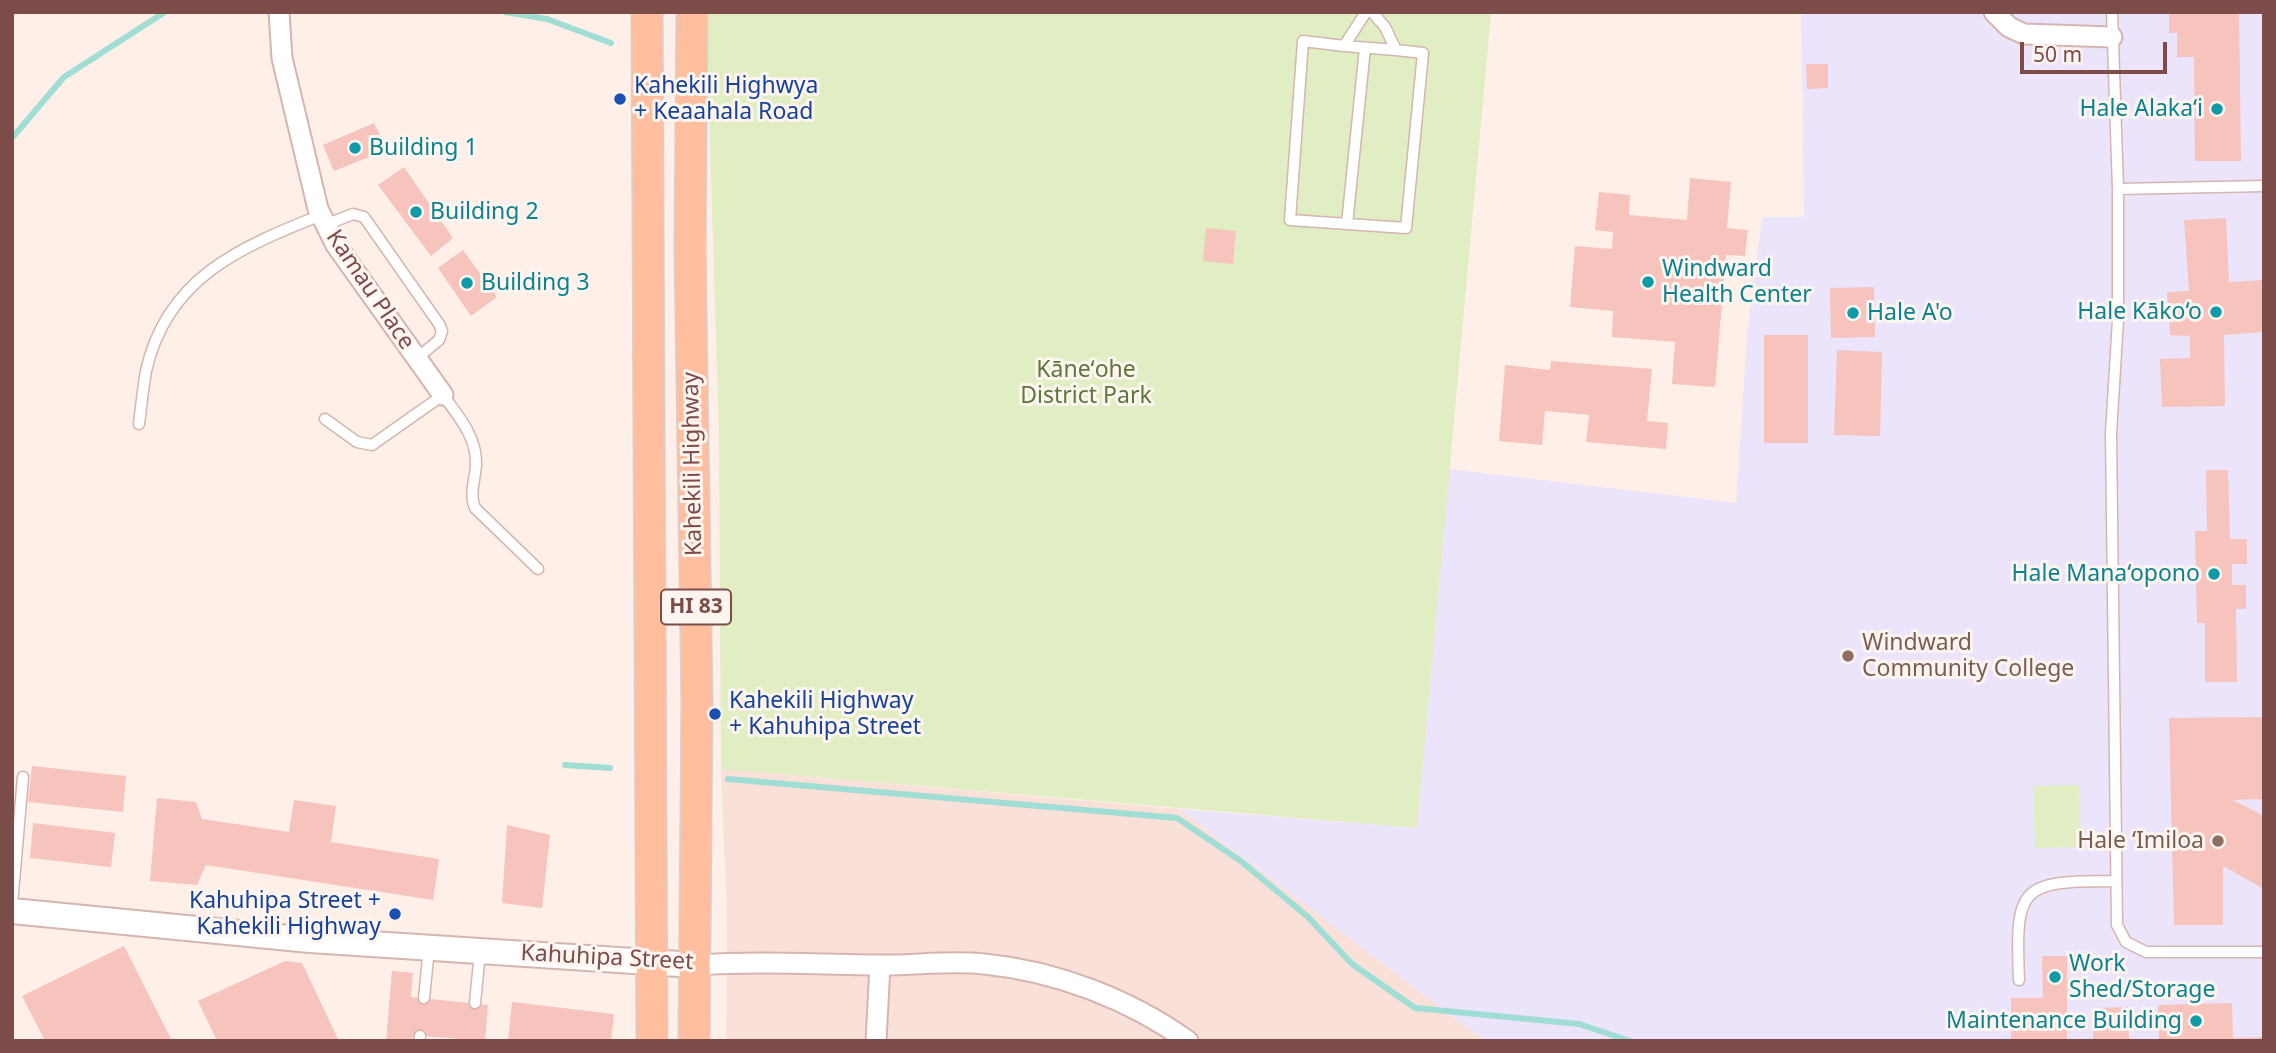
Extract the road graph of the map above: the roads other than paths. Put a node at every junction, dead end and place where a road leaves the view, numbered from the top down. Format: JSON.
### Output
{"nodes":[{"id":1,"x":279,"y":12,"type":"edge"},
{"id":2,"x":647,"y":12,"type":"edge"},
{"id":3,"x":692,"y":12,"type":"edge"},
{"id":4,"x":1366,"y":12,"type":"edge"},
{"id":5,"x":1372,"y":12,"type":"edge"},
{"id":6,"x":1994,"y":12,"type":"edge"},
{"id":7,"x":2112,"y":12,"type":"edge"},
{"id":8,"x":2112,"y":37,"type":"junction"},
{"id":9,"x":1345,"y":46,"type":"junction"},
{"id":10,"x":1365,"y":48,"type":"junction"},
{"id":11,"x":1396,"y":50,"type":"junction"},
{"id":12,"x":2264,"y":186,"type":"edge"},
{"id":13,"x":2118,"y":189,"type":"junction"},
{"id":14,"x":323,"y":220,"type":"junction"},
{"id":15,"x":1348,"y":224,"type":"junction"},
{"id":16,"x":416,"y":358,"type":"junction"},
{"id":17,"x":443,"y":396,"type":"junction"},
{"id":18,"x":325,"y":419,"type":"dead end"},
{"id":19,"x":139,"y":424,"type":"dead end"},
{"id":20,"x":538,"y":569,"type":"dead end"},
{"id":21,"x":23,"y":777,"type":"dead end"},
{"id":22,"x":2114,"y":881,"type":"junction"},
{"id":23,"x":12,"y":905,"type":"edge"},
{"id":24,"x":12,"y":911,"type":"edge"},
{"id":25,"x":429,"y":947,"type":"junction"},
{"id":26,"x":480,"y":950,"type":"junction"},
{"id":27,"x":2264,"y":952,"type":"edge"},
{"id":28,"x":651,"y":963,"type":"junction"},
{"id":29,"x":695,"y":965,"type":"junction"},
{"id":30,"x":880,"y":965,"type":"junction"},
{"id":31,"x":2020,"y":979,"type":"dead end"},
{"id":32,"x":424,"y":998,"type":"dead end"},
{"id":33,"x":475,"y":1003,"type":"dead end"},
{"id":34,"x":652,"y":1041,"type":"edge"},
{"id":35,"x":694,"y":1041,"type":"edge"},
{"id":36,"x":876,"y":1041,"type":"edge"},
{"id":37,"x":1188,"y":1041,"type":"edge"}],
"edges":[{"from":1,"to":14,"type":"street","name":"Kamau Place"},
{"from":2,"to":28,"type":"main road","name":"Kahekili Highway","number":"HI 83"},
{"from":3,"to":29,"type":"main road","name":"Kahekili Highway","number":"HI 83"},
{"from":4,"to":9,"type":"lane"},
{"from":5,"to":11,"type":"lane"},
{"from":6,"to":8,"type":"street"},
{"from":7,"to":8,"type":"lane"},
{"from":8,"to":13,"type":"lane"},
{"from":9,"to":10,"type":"lane"},
{"from":9,"to":15,"type":"lane"},
{"from":10,"to":11,"type":"lane"},
{"from":10,"to":15,"type":"lane"},
{"from":11,"to":15,"type":"lane"},
{"from":12,"to":13,"type":"lane"},
{"from":13,"to":22,"type":"lane"},
{"from":14,"to":16,"type":"street","name":"Kamau Place"},
{"from":14,"to":16,"type":"lane"},
{"from":14,"to":19,"type":"lane"},
{"from":16,"to":17,"type":"street","name":"Kamau Place"},
{"from":17,"to":18,"type":"lane"},
{"from":17,"to":20,"type":"lane"},
{"from":21,"to":23,"type":"lane"},
{"from":22,"to":27,"type":"lane"},
{"from":22,"to":31,"type":"lane"},
{"from":24,"to":25,"type":"street","name":"Kahuhipa Street"},
{"from":25,"to":26,"type":"street","name":"Kahuhipa Street"},
{"from":25,"to":32,"type":"lane"},
{"from":26,"to":28,"type":"street","name":"Kahuhipa Street"},
{"from":26,"to":33,"type":"lane"},
{"from":28,"to":29,"type":"street","name":"Kahuhipa Street"},
{"from":28,"to":34,"type":"main road","name":"Kahekili Highway","number":"HI 83"},
{"from":29,"to":30,"type":"street","name":"Kahuhipa Street"},
{"from":29,"to":35,"type":"main road","name":"Kahekili Highway","number":"HI 83"},
{"from":30,"to":36,"type":"street"},
{"from":30,"to":37,"type":"street","name":"Kahuhipa Street"}]}
